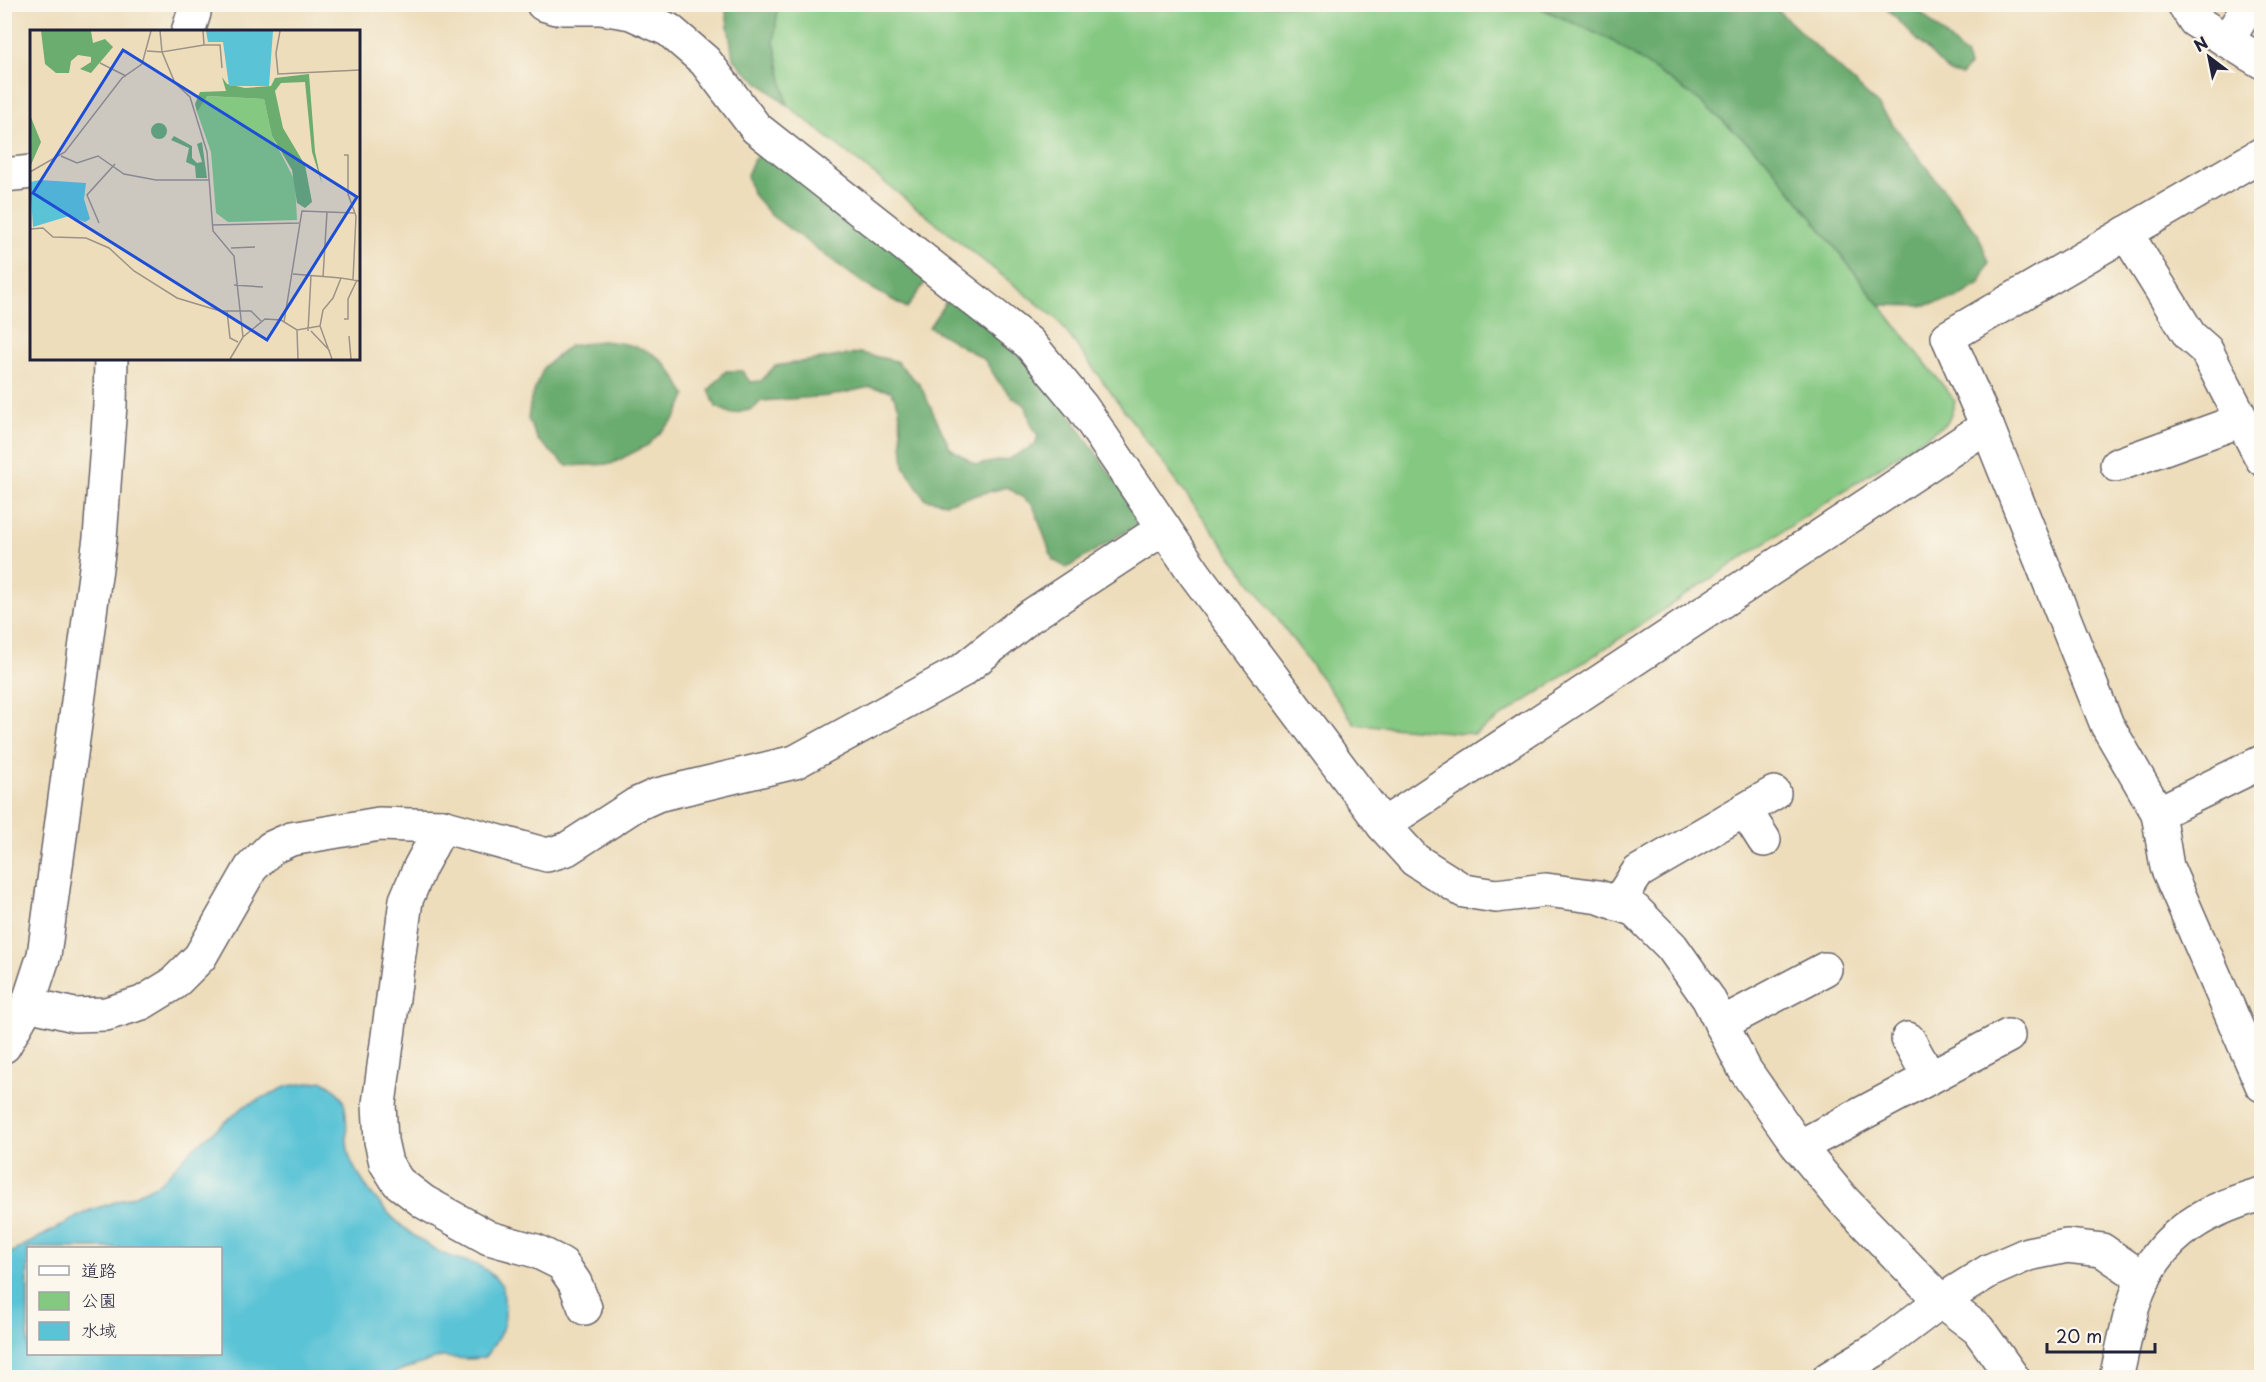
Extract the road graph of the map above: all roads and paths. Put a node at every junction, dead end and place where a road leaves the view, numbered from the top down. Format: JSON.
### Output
{"nodes":[{"id":1,"x":194,"y":4,"type":"edge"},
{"id":2,"x":543,"y":4,"type":"edge"},
{"id":3,"x":2184,"y":4,"type":"edge"},
{"id":4,"x":2259,"y":4,"type":"edge"},
{"id":5,"x":189,"y":30,"type":"edge"},
{"id":6,"x":2228,"y":41,"type":"junction"},
{"id":7,"x":2262,"y":62,"type":"edge"},
{"id":8,"x":2262,"y":154,"type":"edge"},
{"id":9,"x":30,"y":172,"type":"edge"},
{"id":10,"x":4,"y":175,"type":"edge"},
{"id":11,"x":2126,"y":233,"type":"junction"},
{"id":12,"x":111,"y":360,"type":"edge"},
{"id":13,"x":2242,"y":420,"type":"junction"},
{"id":14,"x":1987,"y":426,"type":"junction"},
{"id":15,"x":2262,"y":459,"type":"edge"},
{"id":16,"x":2117,"y":465,"type":"dead end"},
{"id":17,"x":1164,"y":528,"type":"junction"},
{"id":18,"x":2262,"y":762,"type":"edge"},
{"id":19,"x":1774,"y":793,"type":"dead end"},
{"id":20,"x":1745,"y":810,"type":"junction"},
{"id":21,"x":2158,"y":813,"type":"junction"},
{"id":22,"x":1383,"y":825,"type":"junction"},
{"id":23,"x":442,"y":826,"type":"junction"},
{"id":24,"x":1764,"y":840,"type":"dead end"},
{"id":25,"x":1617,"y":904,"type":"junction"},
{"id":26,"x":1825,"y":969,"type":"dead end"},
{"id":27,"x":28,"y":1004,"type":"junction"},
{"id":28,"x":1722,"y":1024,"type":"junction"},
{"id":29,"x":2008,"y":1036,"type":"dead end"},
{"id":30,"x":1908,"y":1039,"type":"dead end"},
{"id":31,"x":4,"y":1046,"type":"edge"},
{"id":32,"x":1929,"y":1077,"type":"junction"},
{"id":33,"x":2262,"y":1085,"type":"edge"},
{"id":34,"x":1799,"y":1147,"type":"junction"},
{"id":35,"x":2262,"y":1194,"type":"edge"},
{"id":36,"x":2144,"y":1279,"type":"junction"},
{"id":37,"x":1941,"y":1301,"type":"junction"},
{"id":38,"x":585,"y":1308,"type":"dead end"},
{"id":39,"x":1867,"y":1368,"type":"edge"},
{"id":40,"x":1829,"y":1377,"type":"edge"},
{"id":41,"x":2013,"y":1377,"type":"edge"},
{"id":42,"x":2116,"y":1377,"type":"edge"}],
"edges":[{"from":1,"to":5,"type":"street"},
{"from":2,"to":17,"type":"street"},
{"from":3,"to":6,"type":"street"},
{"from":4,"to":6,"type":"street"},
{"from":6,"to":7,"type":"street"},
{"from":8,"to":11,"type":"street"},
{"from":9,"to":10,"type":"street"},
{"from":11,"to":13,"type":"street"},
{"from":11,"to":14,"type":"street"},
{"from":12,"to":27,"type":"street"},
{"from":13,"to":15,"type":"street"},
{"from":13,"to":16,"type":"street"},
{"from":14,"to":21,"type":"street"},
{"from":14,"to":22,"type":"street"},
{"from":17,"to":22,"type":"street"},
{"from":17,"to":23,"type":"street"},
{"from":18,"to":21,"type":"street"},
{"from":19,"to":20,"type":"street"},
{"from":20,"to":24,"type":"street"},
{"from":20,"to":25,"type":"street"},
{"from":21,"to":33,"type":"street"},
{"from":22,"to":25,"type":"street"},
{"from":23,"to":27,"type":"street"},
{"from":23,"to":38,"type":"street"},
{"from":25,"to":28,"type":"street"},
{"from":26,"to":28,"type":"street"},
{"from":27,"to":31,"type":"street"},
{"from":28,"to":34,"type":"street"},
{"from":29,"to":32,"type":"street"},
{"from":30,"to":32,"type":"street"},
{"from":32,"to":34,"type":"street"},
{"from":34,"to":37,"type":"street"},
{"from":35,"to":36,"type":"street"},
{"from":36,"to":37,"type":"street"},
{"from":36,"to":42,"type":"street"},
{"from":37,"to":39,"type":"street"},
{"from":37,"to":41,"type":"street"},
{"from":39,"to":40,"type":"street"}]}
